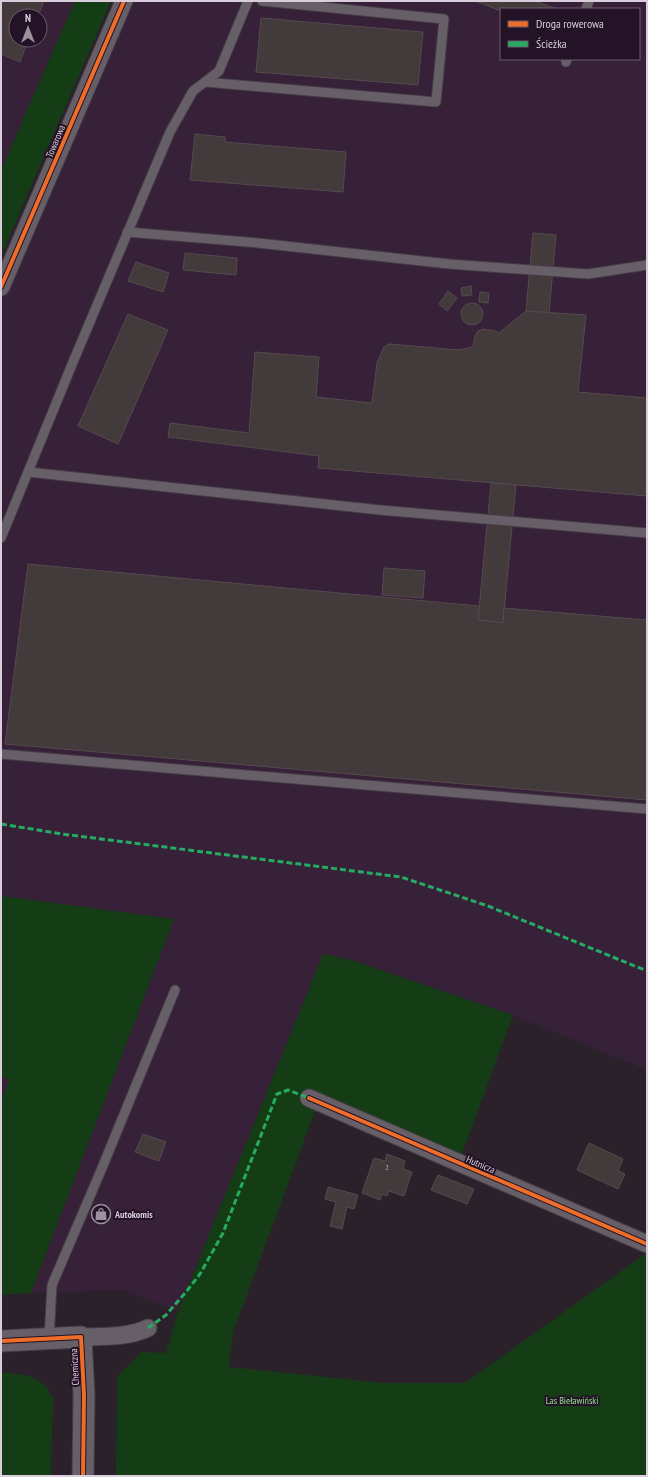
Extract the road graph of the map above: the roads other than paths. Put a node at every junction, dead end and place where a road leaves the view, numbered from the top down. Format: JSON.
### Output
{"nodes":[{"id":1,"x":124,"y":1,"type":"edge"},
{"id":2,"x":248,"y":1,"type":"edge"},
{"id":3,"x":262,"y":1,"type":"edge"},
{"id":4,"x":205,"y":82,"type":"junction"},
{"id":5,"x":127,"y":232,"type":"junction"},
{"id":6,"x":647,"y":265,"type":"edge"},
{"id":7,"x":1,"y":287,"type":"edge"},
{"id":8,"x":28,"y":472,"type":"junction"},
{"id":9,"x":647,"y":533,"type":"edge"},
{"id":10,"x":1,"y":538,"type":"edge"},
{"id":11,"x":1,"y":754,"type":"edge"},
{"id":12,"x":647,"y":809,"type":"edge"},
{"id":13,"x":175,"y":990,"type":"dead end"},
{"id":14,"x":309,"y":1098,"type":"dead end"},
{"id":15,"x":647,"y":1244,"type":"edge"},
{"id":16,"x":148,"y":1328,"type":"dead end"},
{"id":17,"x":81,"y":1337,"type":"junction"},
{"id":18,"x":49,"y":1338,"type":"junction"},
{"id":19,"x":1,"y":1341,"type":"edge"},
{"id":20,"x":83,"y":1476,"type":"edge"}],
"edges":[{"from":1,"to":7,"type":"street","name":"Towarowa"},
{"from":2,"to":4,"type":"lane"},
{"from":3,"to":4,"type":"lane"},
{"from":4,"to":5,"type":"lane"},
{"from":5,"to":6,"type":"lane"},
{"from":5,"to":8,"type":"lane"},
{"from":8,"to":9,"type":"lane"},
{"from":8,"to":10,"type":"lane"},
{"from":11,"to":12,"type":"lane"},
{"from":13,"to":18,"type":"lane"},
{"from":14,"to":15,"type":"street","name":"Hutnicza"},
{"from":16,"to":17,"type":"street"},
{"from":17,"to":18,"type":"street","name":"Chemiczna"},
{"from":17,"to":20,"type":"street","name":"Chemiczna"},
{"from":18,"to":19,"type":"street","name":"Chemiczna"}]}
